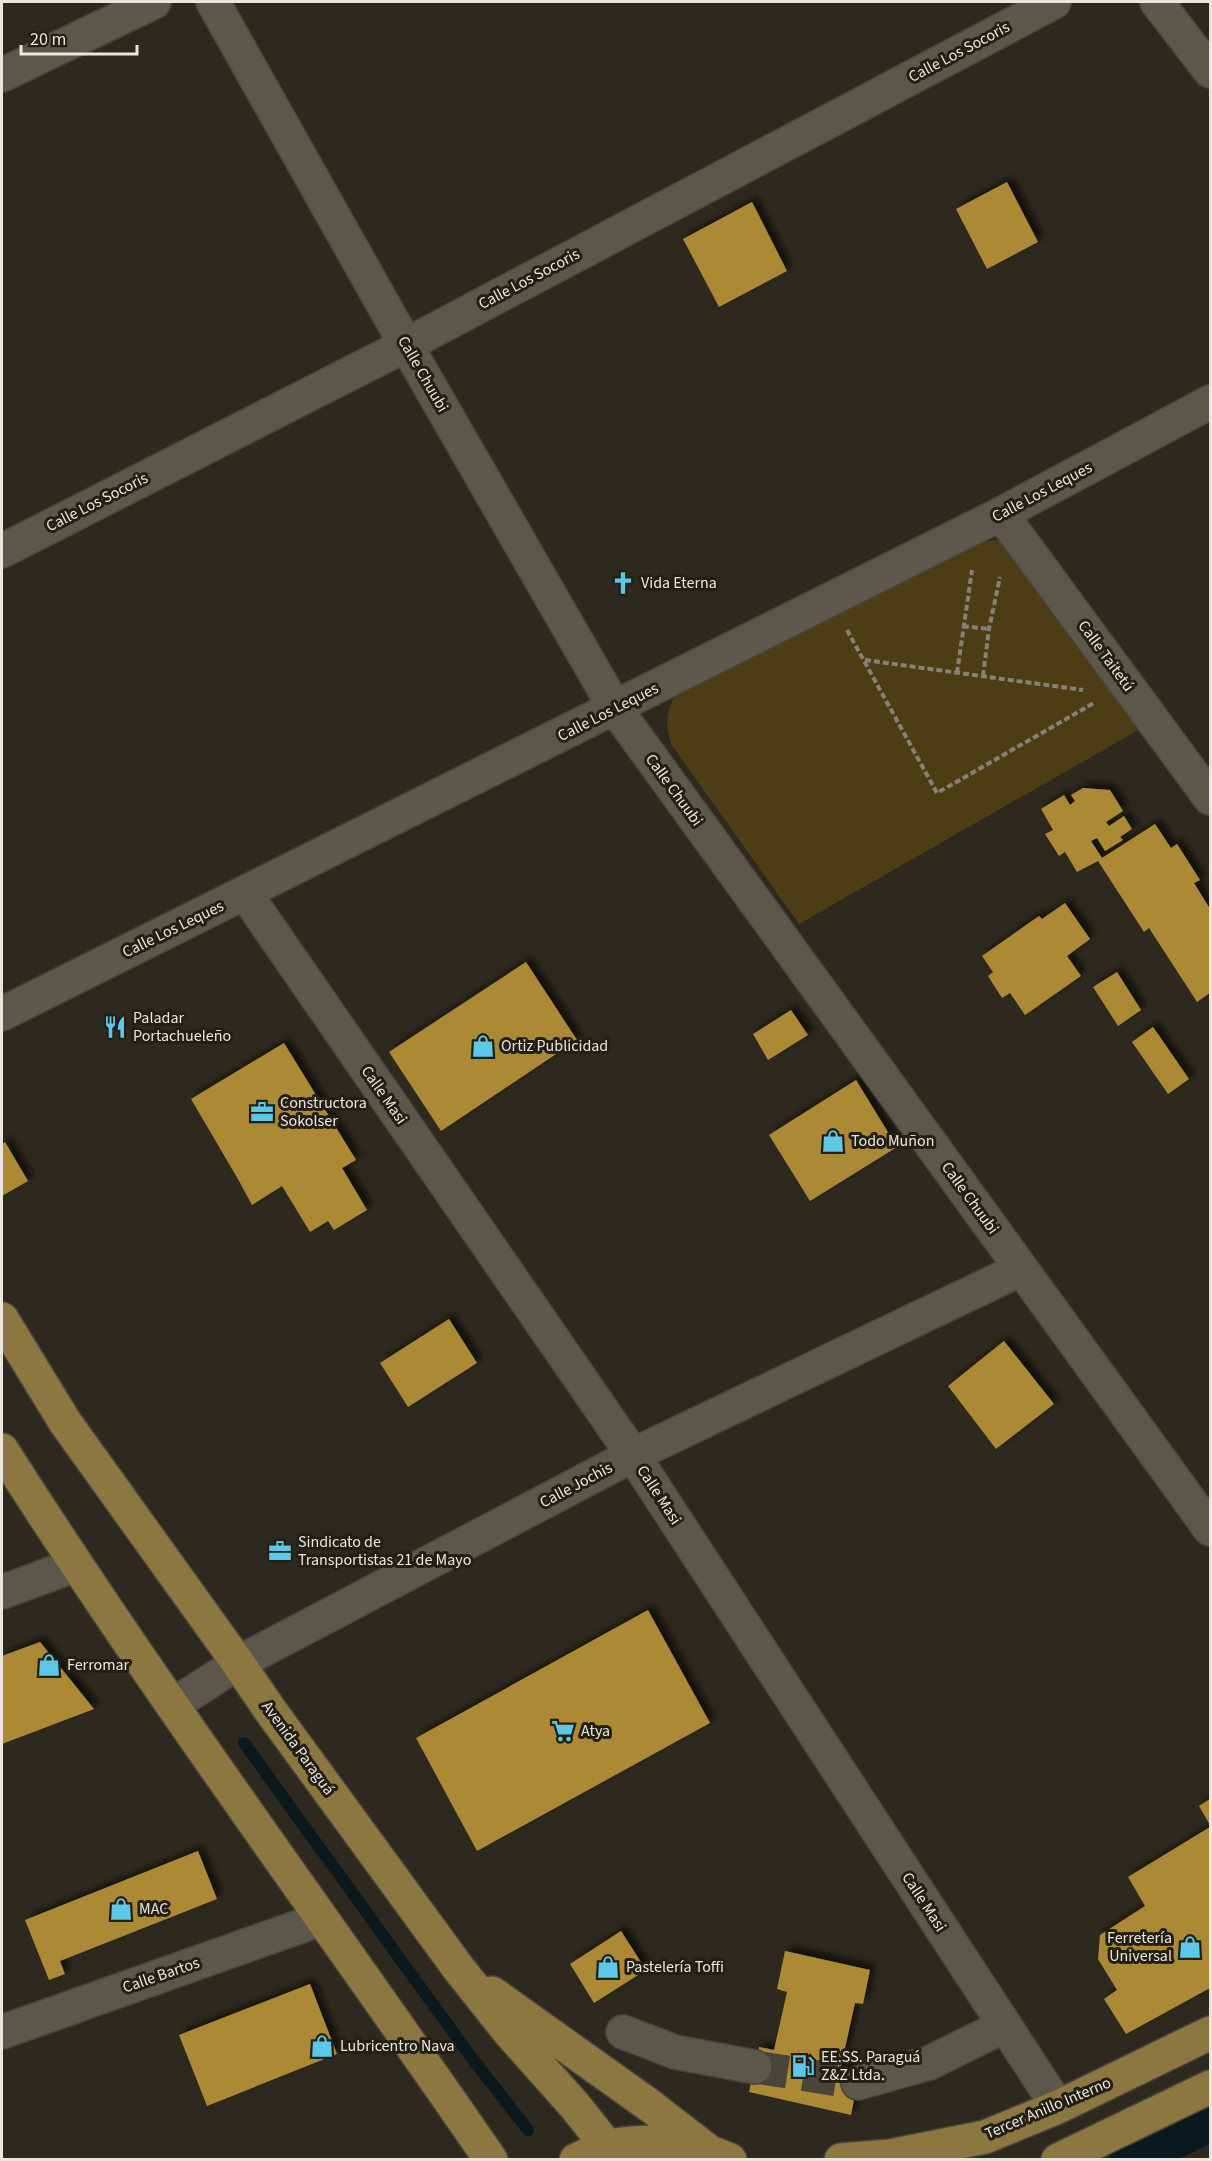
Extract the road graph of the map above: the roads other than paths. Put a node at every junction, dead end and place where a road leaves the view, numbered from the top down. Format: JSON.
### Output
{"nodes":[{"id":1,"x":154,"y":2,"type":"edge"},
{"id":2,"x":213,"y":2,"type":"edge"},
{"id":3,"x":1054,"y":2,"type":"edge"},
{"id":4,"x":1157,"y":2,"type":"edge"},
{"id":5,"x":1210,"y":71,"type":"edge"},
{"id":6,"x":2,"y":75,"type":"edge"},
{"id":7,"x":406,"y":345,"type":"junction"},
{"id":8,"x":1210,"y":402,"type":"edge"},
{"id":9,"x":1001,"y":514,"type":"junction"},
{"id":10,"x":2,"y":551,"type":"edge"},
{"id":11,"x":615,"y":708,"type":"junction"},
{"id":12,"x":1210,"y":798,"type":"edge"},
{"id":13,"x":245,"y":893,"type":"junction"},
{"id":14,"x":2,"y":1014,"type":"edge"},
{"id":15,"x":1022,"y":1269,"type":"junction"},
{"id":16,"x":2,"y":1319,"type":"edge"},
{"id":17,"x":2,"y":1450,"type":"edge"},
{"id":18,"x":633,"y":1455,"type":"junction"},
{"id":19,"x":1210,"y":1529,"type":"edge"},
{"id":20,"x":75,"y":1565,"type":"junction"},
{"id":21,"x":2,"y":1592,"type":"edge"},
{"id":22,"x":238,"y":1663,"type":"junction"},
{"id":23,"x":173,"y":1705,"type":"junction"},
{"id":24,"x":321,"y":1919,"type":"junction"},
{"id":25,"x":459,"y":1969,"type":"junction"},
{"id":26,"x":1004,"y":2026,"type":"junction"},
{"id":27,"x":2,"y":2032,"type":"edge"},
{"id":28,"x":624,"y":2032,"type":"dead end"},
{"id":29,"x":1210,"y":2033,"type":"edge"},
{"id":30,"x":755,"y":2067,"type":"tunnel mouth"},
{"id":31,"x":858,"y":2083,"type":"tunnel mouth"},
{"id":32,"x":1210,"y":2087,"type":"edge"},
{"id":33,"x":1058,"y":2107,"type":"junction"},
{"id":34,"x":614,"y":2153,"type":"edge"},
{"id":35,"x":718,"y":2154,"type":"edge"},
{"id":36,"x":491,"y":2160,"type":"edge"},
{"id":37,"x":576,"y":2160,"type":"edge"},
{"id":38,"x":841,"y":2160,"type":"edge"},
{"id":39,"x":1058,"y":2160,"type":"edge"}],
"edges":[{"from":1,"to":6,"type":"street"},
{"from":2,"to":7,"type":"street","name":"Calle Chuubi"},
{"from":3,"to":7,"type":"street","name":"Calle Los Socoris"},
{"from":4,"to":5,"type":"street"},
{"from":7,"to":10,"type":"street","name":"Calle Los Socoris"},
{"from":7,"to":11,"type":"street","name":"Calle Chuubi"},
{"from":8,"to":9,"type":"street","name":"Calle Los Leques"},
{"from":9,"to":11,"type":"street","name":"Calle Los Leques"},
{"from":9,"to":12,"type":"street","name":"Calle Taitetú"},
{"from":11,"to":13,"type":"street","name":"Calle Los Leques"},
{"from":11,"to":15,"type":"street","name":"Calle Chuubi"},
{"from":13,"to":14,"type":"street","name":"Calle Los Leques"},
{"from":13,"to":18,"type":"street","name":"Calle Masi"},
{"from":15,"to":18,"type":"street","name":"Calle Jochis"},
{"from":15,"to":19,"type":"street","name":"Calle Chuubi"},
{"from":16,"to":22,"type":"main road","name":"Avenida Paraguá"},
{"from":17,"to":20,"type":"main road"},
{"from":18,"to":22,"type":"street","name":"Calle Jochis"},
{"from":18,"to":26,"type":"street","name":"Calle Masi"},
{"from":20,"to":21,"type":"street"},
{"from":20,"to":23,"type":"main road"},
{"from":22,"to":23,"type":"street","name":"Calle Jochis"},
{"from":22,"to":25,"type":"main road","name":"Avenida Paraguá"},
{"from":23,"to":24,"type":"main road"},
{"from":24,"to":27,"type":"street","name":"Calle Bartos"},
{"from":24,"to":36,"type":"main road"},
{"from":25,"to":34,"type":"main road","name":"Avenida Paraguá"},
{"from":25,"to":35,"type":"main road"},
{"from":26,"to":31,"type":"street"},
{"from":26,"to":33,"type":"street","name":"Calle Masi"},
{"from":28,"to":30,"type":"street"},
{"from":29,"to":33,"type":"main road","name":"Tercer Anillo Interno"},
{"from":32,"to":39,"type":"main road"},
{"from":33,"to":38,"type":"main road","name":"Tercer Anillo Interno"},
{"from":34,"to":35,"type":"main road"},
{"from":34,"to":37,"type":"main road"}]}
